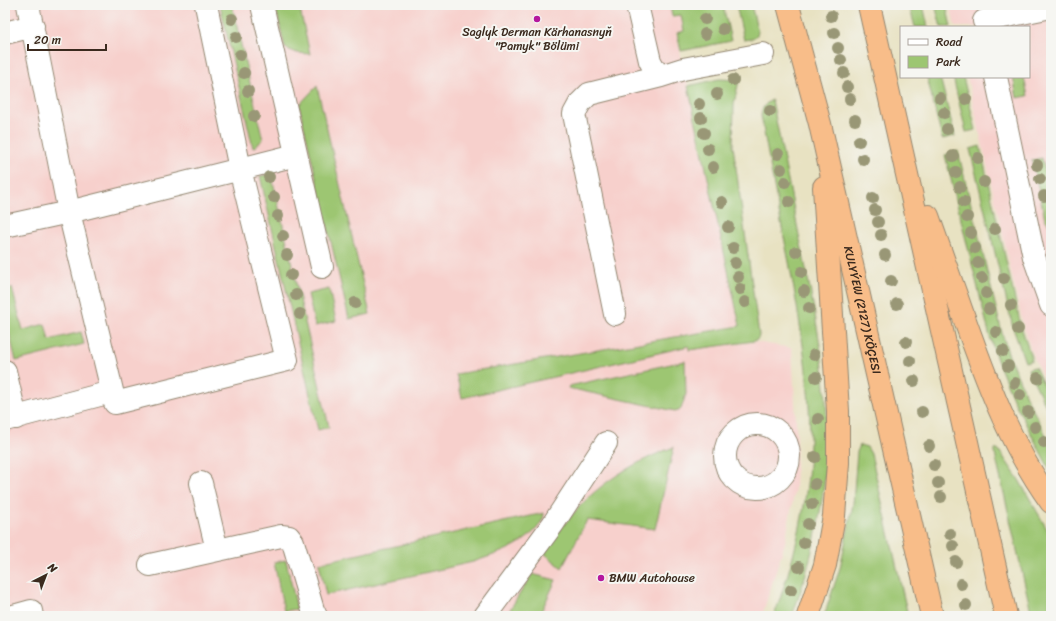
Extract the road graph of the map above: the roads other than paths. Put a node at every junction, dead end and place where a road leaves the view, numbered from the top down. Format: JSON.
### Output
{"nodes":[{"id":1,"x":206,"y":5,"type":"edge"},
{"id":2,"x":262,"y":5,"type":"edge"},
{"id":3,"x":637,"y":5,"type":"edge"},
{"id":4,"x":788,"y":5,"type":"edge"},
{"id":5,"x":869,"y":5,"type":"edge"},
{"id":6,"x":1051,"y":7,"type":"edge"},
{"id":7,"x":31,"y":15,"type":"edge"},
{"id":8,"x":983,"y":18,"type":"edge"},
{"id":9,"x":5,"y":33,"type":"edge"},
{"id":10,"x":763,"y":54,"type":"dead end"},
{"id":11,"x":661,"y":76,"type":"junction"},
{"id":12,"x":996,"y":78,"type":"edge"},
{"id":13,"x":820,"y":124,"type":"junction"},
{"id":14,"x":896,"y":127,"type":"junction"},
{"id":15,"x":296,"y":155,"type":"junction"},
{"id":16,"x":240,"y":169,"type":"junction"},
{"id":17,"x":69,"y":212,"type":"junction"},
{"id":18,"x":5,"y":226,"type":"edge"},
{"id":19,"x":1043,"y":255,"type":"edge"},
{"id":20,"x":322,"y":267,"type":"dead end"},
{"id":21,"x":1050,"y":298,"type":"edge"},
{"id":22,"x":615,"y":314,"type":"dead end"},
{"id":23,"x":5,"y":371,"type":"edge"},
{"id":24,"x":111,"y":392,"type":"junction"},
{"id":25,"x":11,"y":419,"type":"edge"},
{"id":26,"x":606,"y":444,"type":"dead end"},
{"id":27,"x":201,"y":483,"type":"dead end"},
{"id":28,"x":1051,"y":502,"type":"edge"},
{"id":29,"x":217,"y":550,"type":"junction"},
{"id":30,"x":150,"y":566,"type":"dead end"},
{"id":31,"x":12,"y":616,"type":"edge"},
{"id":32,"x":32,"y":616,"type":"edge"},
{"id":33,"x":316,"y":616,"type":"edge"},
{"id":34,"x":485,"y":616,"type":"edge"},
{"id":35,"x":808,"y":616,"type":"edge"},
{"id":36,"x":932,"y":616,"type":"edge"},
{"id":37,"x":1006,"y":616,"type":"edge"}],
"edges":[{"from":1,"to":16,"type":"street"},
{"from":2,"to":15,"type":"street"},
{"from":3,"to":11,"type":"street"},
{"from":4,"to":13,"type":"highway","name":"KULYÝEW (2127) KÖÇESI"},
{"from":5,"to":14,"type":"highway"},
{"from":6,"to":8,"type":"street"},
{"from":7,"to":9,"type":"street"},
{"from":7,"to":17,"type":"street"},
{"from":10,"to":11,"type":"street"},
{"from":11,"to":22,"type":"street"},
{"from":12,"to":19,"type":"street"},
{"from":13,"to":35,"type":"highway"},
{"from":13,"to":36,"type":"highway","name":"KULYÝEW (2127) KÖÇESI"},
{"from":14,"to":28,"type":"highway"},
{"from":14,"to":37,"type":"highway"},
{"from":15,"to":16,"type":"street"},
{"from":15,"to":20,"type":"street"},
{"from":16,"to":17,"type":"street"},
{"from":16,"to":24,"type":"street"},
{"from":17,"to":18,"type":"street"},
{"from":17,"to":24,"type":"street"},
{"from":19,"to":21,"type":"street"},
{"from":23,"to":25,"type":"street"},
{"from":24,"to":25,"type":"street"},
{"from":26,"to":34,"type":"street"},
{"from":27,"to":29,"type":"street"},
{"from":29,"to":30,"type":"street"},
{"from":29,"to":33,"type":"street"},
{"from":31,"to":32,"type":"street"}]}
